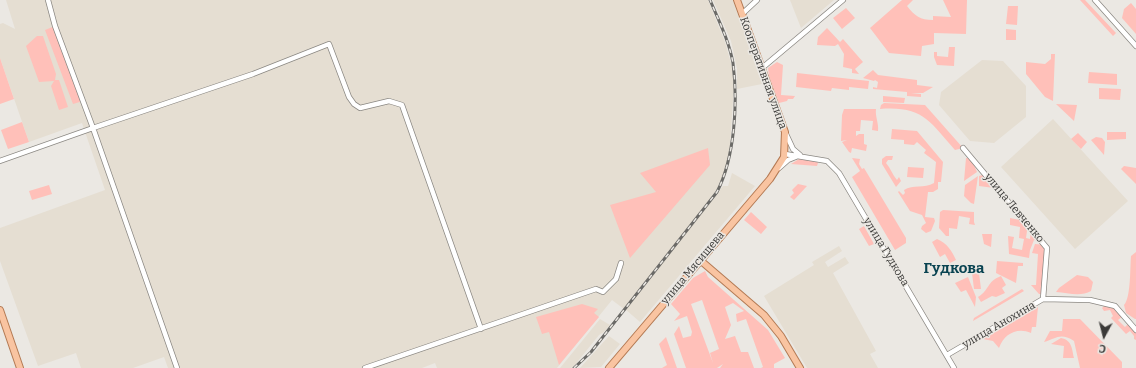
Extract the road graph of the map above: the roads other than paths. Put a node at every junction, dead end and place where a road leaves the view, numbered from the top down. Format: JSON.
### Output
{"nodes":[{"id":1,"x":48,"y":0,"type":"edge"},
{"id":2,"x":737,"y":0,"type":"edge"},
{"id":3,"x":757,"y":0,"type":"edge"},
{"id":4,"x":843,"y":0,"type":"edge"},
{"id":5,"x":1095,"y":0,"type":"edge"},
{"id":6,"x":742,"y":14,"type":"junction"},
{"id":7,"x":1136,"y":46,"type":"edge"},
{"id":8,"x":762,"y":68,"type":"junction"},
{"id":9,"x":94,"y":128,"type":"junction"},
{"id":10,"x":785,"y":132,"type":"junction"},
{"id":11,"x":963,"y":148,"type":"dead end"},
{"id":12,"x":784,"y":154,"type":"junction"},
{"id":13,"x":802,"y":156,"type":"junction"},
{"id":14,"x":0,"y":161,"type":"edge"},
{"id":15,"x":777,"y":169,"type":"junction"},
{"id":16,"x":700,"y":260,"type":"junction"},
{"id":17,"x":621,"y":263,"type":"dead end"},
{"id":18,"x":1043,"y":299,"type":"junction"},
{"id":19,"x":0,"y":310,"type":"edge"},
{"id":20,"x":481,"y":329,"type":"junction"},
{"id":21,"x":1136,"y":330,"type":"edge"},
{"id":22,"x":947,"y":355,"type":"junction"},
{"id":23,"x":20,"y":368,"type":"edge"},
{"id":24,"x":177,"y":368,"type":"edge"},
{"id":25,"x":365,"y":368,"type":"edge"},
{"id":26,"x":609,"y":368,"type":"edge"},
{"id":27,"x":800,"y":368,"type":"edge"},
{"id":28,"x":954,"y":368,"type":"edge"}],
"edges":[{"from":1,"to":9,"type":"street"},
{"from":2,"to":6,"type":"main road","name":"Кооперативная улица"},
{"from":3,"to":6,"type":"street"},
{"from":4,"to":8,"type":"street"},
{"from":5,"to":7,"type":"street"},
{"from":6,"to":8,"type":"main road","name":"Кооперативная улица"},
{"from":8,"to":10,"type":"main road","name":"Кооперативная улица"},
{"from":9,"to":14,"type":"street"},
{"from":9,"to":20,"type":"street"},
{"from":9,"to":24,"type":"street"},
{"from":10,"to":12,"type":"main road","name":"Кооперативная улица"},
{"from":10,"to":13,"type":"street"},
{"from":11,"to":18,"type":"street","name":"улица Левченко"},
{"from":12,"to":13,"type":"street","name":"улица Гудкова"},
{"from":12,"to":15,"type":"main road","name":"Кооперативная улица"},
{"from":13,"to":15,"type":"street"},
{"from":13,"to":22,"type":"street","name":"улица Гудкова"},
{"from":15,"to":16,"type":"main road","name":"улица Мясищева"},
{"from":16,"to":26,"type":"main road","name":"улица Мясищева"},
{"from":16,"to":27,"type":"main road"},
{"from":17,"to":20,"type":"street"},
{"from":18,"to":21,"type":"street","name":"улица Анохина"},
{"from":18,"to":22,"type":"street","name":"улица Анохина"},
{"from":19,"to":23,"type":"main road"},
{"from":20,"to":25,"type":"street"},
{"from":22,"to":28,"type":"street","name":"улица Гудкова"}]}
